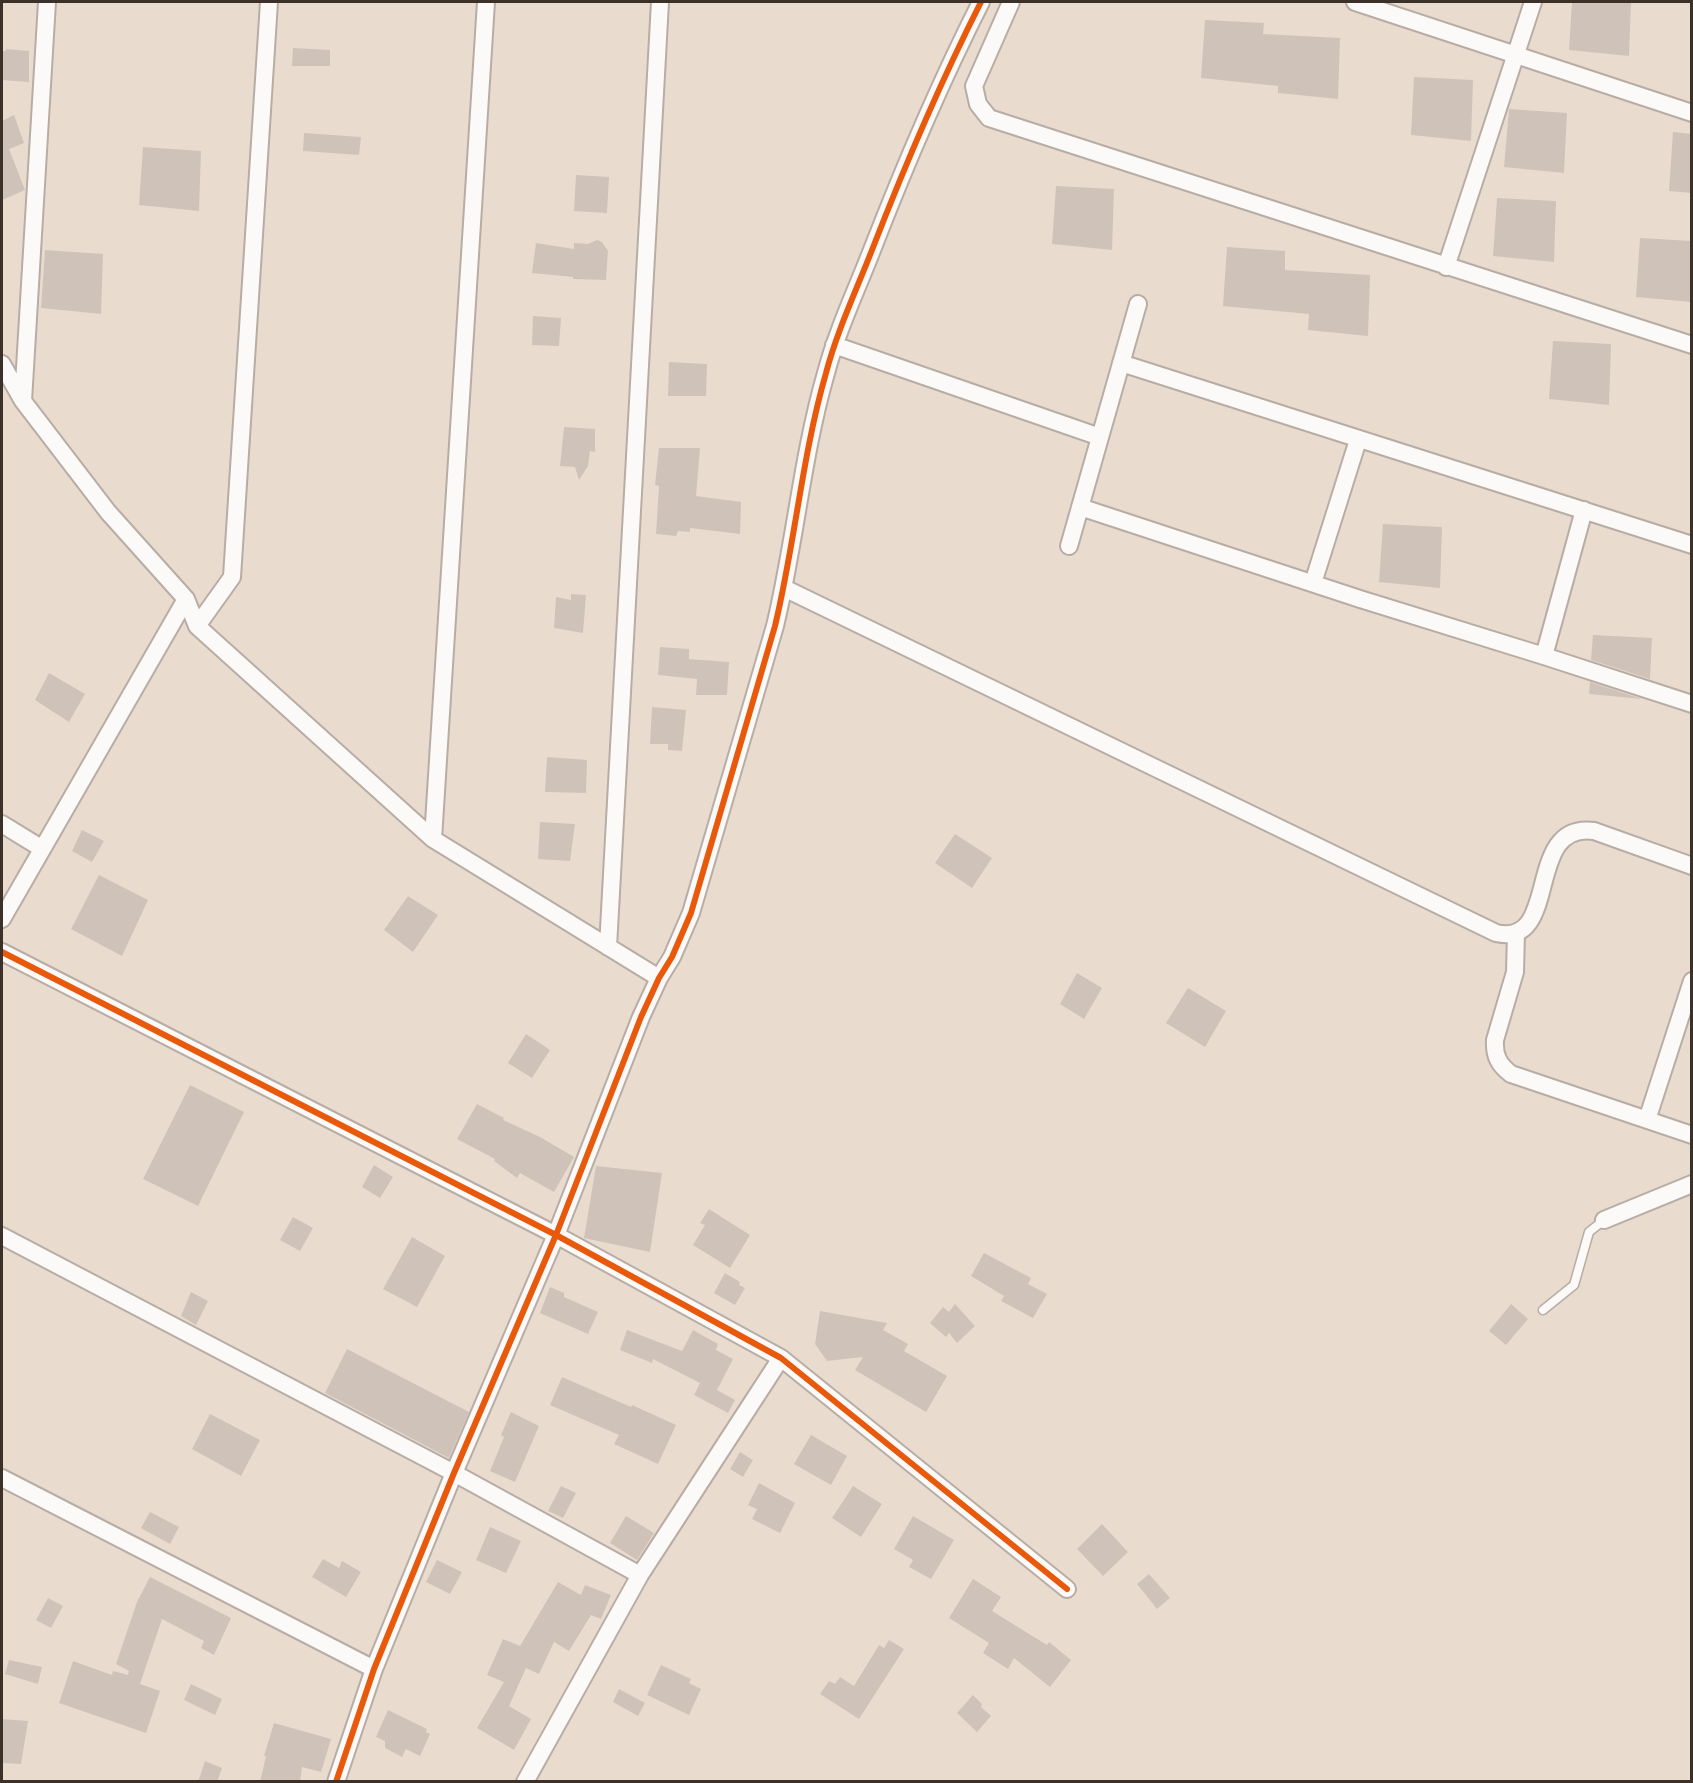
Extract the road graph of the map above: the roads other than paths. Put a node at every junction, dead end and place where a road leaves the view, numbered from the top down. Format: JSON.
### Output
{"nodes":[{"id":1,"x":47,"y":2,"type":"edge"},
{"id":2,"x":269,"y":2,"type":"edge"},
{"id":3,"x":486,"y":2,"type":"edge"},
{"id":4,"x":660,"y":2,"type":"edge"},
{"id":5,"x":975,"y":2,"type":"edge"},
{"id":6,"x":1011,"y":2,"type":"edge"},
{"id":7,"x":1355,"y":2,"type":"edge"},
{"id":8,"x":1533,"y":2,"type":"edge"},
{"id":9,"x":1516,"y":55,"type":"junction"},
{"id":10,"x":1692,"y":113,"type":"edge"},
{"id":11,"x":1446,"y":267,"type":"junction"},
{"id":12,"x":1138,"y":304,"type":"dead end"},
{"id":13,"x":834,"y":345,"type":"junction"},
{"id":14,"x":1692,"y":345,"type":"edge"},
{"id":15,"x":1121,"y":363,"type":"junction"},
{"id":16,"x":2,"y":364,"type":"edge"},
{"id":17,"x":23,"y":401,"type":"junction"},
{"id":18,"x":1100,"y":437,"type":"junction"},
{"id":19,"x":1358,"y":440,"type":"junction"},
{"id":20,"x":1080,"y":507,"type":"junction"},
{"id":21,"x":1584,"y":510,"type":"junction"},
{"id":22,"x":1692,"y":544,"type":"edge"},
{"id":23,"x":1069,"y":546,"type":"dead end"},
{"id":24,"x":1313,"y":583,"type":"junction"},
{"id":25,"x":784,"y":588,"type":"junction"},
{"id":26,"x":186,"y":599,"type":"junction"},
{"id":27,"x":198,"y":626,"type":"junction"},
{"id":28,"x":1544,"y":656,"type":"junction"},
{"id":29,"x":1692,"y":704,"type":"edge"},
{"id":30,"x":2,"y":824,"type":"edge"},
{"id":31,"x":433,"y":839,"type":"junction"},
{"id":32,"x":41,"y":848,"type":"junction"},
{"id":33,"x":1692,"y":866,"type":"edge"},
{"id":34,"x":2,"y":919,"type":"edge"},
{"id":35,"x":1516,"y":933,"type":"junction"},
{"id":36,"x":608,"y":947,"type":"junction"},
{"id":37,"x":2,"y":952,"type":"edge"},
{"id":38,"x":659,"y":978,"type":"junction"},
{"id":39,"x":1692,"y":981,"type":"edge"},
{"id":40,"x":1647,"y":1120,"type":"junction"},
{"id":41,"x":1692,"y":1135,"type":"edge"},
{"id":42,"x":1692,"y":1184,"type":"edge"},
{"id":43,"x":1604,"y":1220,"type":"joint"},
{"id":44,"x":556,"y":1235,"type":"junction"},
{"id":45,"x":2,"y":1236,"type":"edge"},
{"id":46,"x":1543,"y":1310,"type":"dead end"},
{"id":47,"x":782,"y":1358,"type":"junction"},
{"id":48,"x":454,"y":1473,"type":"junction"},
{"id":49,"x":2,"y":1478,"type":"edge"},
{"id":50,"x":639,"y":1575,"type":"junction"},
{"id":51,"x":1067,"y":1588,"type":"dead end"},
{"id":52,"x":374,"y":1669,"type":"junction"},
{"id":53,"x":336,"y":1782,"type":"edge"},
{"id":54,"x":525,"y":1782,"type":"edge"}],
"edges":[{"from":1,"to":17,"type":"street"},
{"from":2,"to":27,"type":"street"},
{"from":3,"to":31,"type":"street"},
{"from":4,"to":36,"type":"street"},
{"from":5,"to":13,"type":"street"},
{"from":6,"to":11,"type":"street"},
{"from":7,"to":9,"type":"street"},
{"from":8,"to":9,"type":"street"},
{"from":9,"to":10,"type":"street"},
{"from":9,"to":11,"type":"street"},
{"from":11,"to":14,"type":"street"},
{"from":12,"to":15,"type":"street"},
{"from":13,"to":18,"type":"street"},
{"from":13,"to":25,"type":"street"},
{"from":15,"to":18,"type":"street"},
{"from":15,"to":19,"type":"street"},
{"from":16,"to":17,"type":"street"},
{"from":17,"to":26,"type":"street"},
{"from":18,"to":20,"type":"street"},
{"from":19,"to":21,"type":"street"},
{"from":19,"to":24,"type":"street"},
{"from":20,"to":23,"type":"street"},
{"from":20,"to":24,"type":"street"},
{"from":21,"to":22,"type":"street"},
{"from":21,"to":28,"type":"street"},
{"from":24,"to":28,"type":"street"},
{"from":25,"to":35,"type":"street"},
{"from":25,"to":38,"type":"street"},
{"from":26,"to":27,"type":"street"},
{"from":26,"to":32,"type":"street"},
{"from":27,"to":31,"type":"street"},
{"from":28,"to":29,"type":"street"},
{"from":30,"to":32,"type":"street"},
{"from":31,"to":36,"type":"street"},
{"from":32,"to":34,"type":"street"},
{"from":33,"to":35,"type":"street"},
{"from":35,"to":40,"type":"street"},
{"from":36,"to":38,"type":"street"},
{"from":37,"to":44,"type":"street"},
{"from":38,"to":44,"type":"street"},
{"from":39,"to":40,"type":"street"},
{"from":40,"to":41,"type":"street"},
{"from":42,"to":43,"type":"street"},
{"from":43,"to":46,"type":"lane"},
{"from":44,"to":47,"type":"street"},
{"from":44,"to":48,"type":"street"},
{"from":45,"to":48,"type":"street"},
{"from":47,"to":50,"type":"street"},
{"from":47,"to":51,"type":"street"},
{"from":48,"to":50,"type":"street"},
{"from":48,"to":52,"type":"street"},
{"from":49,"to":52,"type":"street"},
{"from":50,"to":54,"type":"street"},
{"from":52,"to":53,"type":"street"}]}
